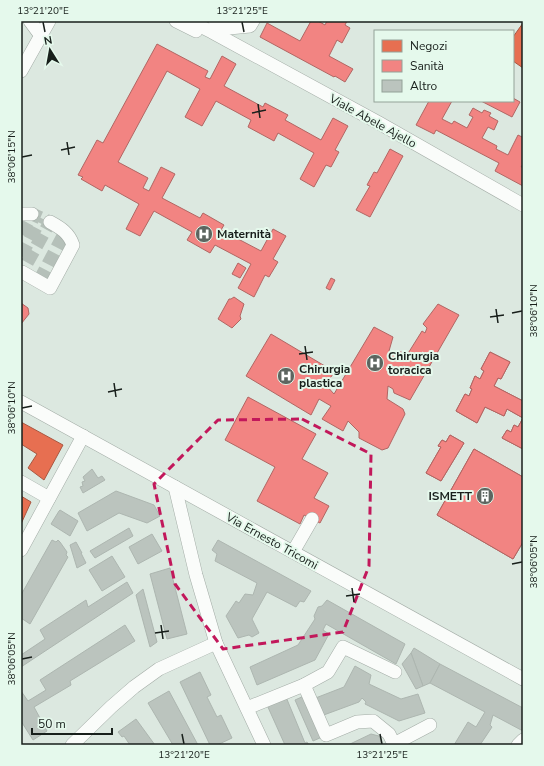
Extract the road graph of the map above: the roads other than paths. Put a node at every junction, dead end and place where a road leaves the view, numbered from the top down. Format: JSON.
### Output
{"nodes":[{"id":1,"x":30,"y":21,"type":"edge"},
{"id":2,"x":49,"y":21,"type":"edge"},
{"id":3,"x":176,"y":21,"type":"edge"},
{"id":4,"x":190,"y":21,"type":"edge"},
{"id":5,"x":253,"y":21,"type":"edge"},
{"id":6,"x":219,"y":22,"type":"edge"},
{"id":7,"x":41,"y":36,"type":"junction"},
{"id":8,"x":222,"y":38,"type":"junction"},
{"id":9,"x":21,"y":71,"type":"edge"},
{"id":10,"x":523,"y":205,"type":"edge"},
{"id":11,"x":50,"y":222,"type":"dead end"},
{"id":12,"x":22,"y":272,"type":"edge"},
{"id":13,"x":21,"y":402,"type":"edge"},
{"id":14,"x":83,"y":436,"type":"junction"},
{"id":15,"x":21,"y":482,"type":"edge"},
{"id":16,"x":175,"y":487,"type":"junction"},
{"id":17,"x":49,"y":498,"type":"junction"},
{"id":18,"x":312,"y":519,"type":"dead end"},
{"id":19,"x":21,"y":550,"type":"edge"},
{"id":20,"x":293,"y":552,"type":"junction"},
{"id":21,"x":216,"y":643,"type":"junction"},
{"id":22,"x":395,"y":672,"type":"dead end"},
{"id":23,"x":523,"y":679,"type":"edge"},
{"id":24,"x":304,"y":685,"type":"junction"},
{"id":25,"x":247,"y":708,"type":"junction"},
{"id":26,"x":430,"y":725,"type":"dead end"},
{"id":27,"x":523,"y":740,"type":"edge"},
{"id":28,"x":72,"y":745,"type":"edge"},
{"id":29,"x":264,"y":745,"type":"edge"},
{"id":30,"x":518,"y":745,"type":"edge"}],
"edges":[{"from":1,"to":7,"type":"street"},
{"from":2,"to":7,"type":"street"},
{"from":3,"to":8,"type":"street","name":"Viale Abele Ajello"},
{"from":4,"to":8,"type":"street","name":"Viale Abele Ajello"},
{"from":5,"to":6,"type":"street"},
{"from":7,"to":9,"type":"street"},
{"from":8,"to":10,"type":"street","name":"Viale Abele Ajello"},
{"from":11,"to":12,"type":"street"},
{"from":13,"to":14,"type":"street","name":"Via Ernesto Tricomi"},
{"from":14,"to":16,"type":"street","name":"Via Ernesto Tricomi"},
{"from":14,"to":17,"type":"street"},
{"from":15,"to":17,"type":"street"},
{"from":16,"to":20,"type":"street","name":"Via Ernesto Tricomi"},
{"from":16,"to":21,"type":"street"},
{"from":17,"to":19,"type":"street"},
{"from":18,"to":20,"type":"street"},
{"from":20,"to":23,"type":"street","name":"Via Ernesto Tricomi"},
{"from":21,"to":25,"type":"street"},
{"from":21,"to":28,"type":"street"},
{"from":22,"to":24,"type":"street"},
{"from":24,"to":25,"type":"street"},
{"from":24,"to":26,"type":"street"},
{"from":25,"to":29,"type":"street"},
{"from":27,"to":30,"type":"street"}]}
